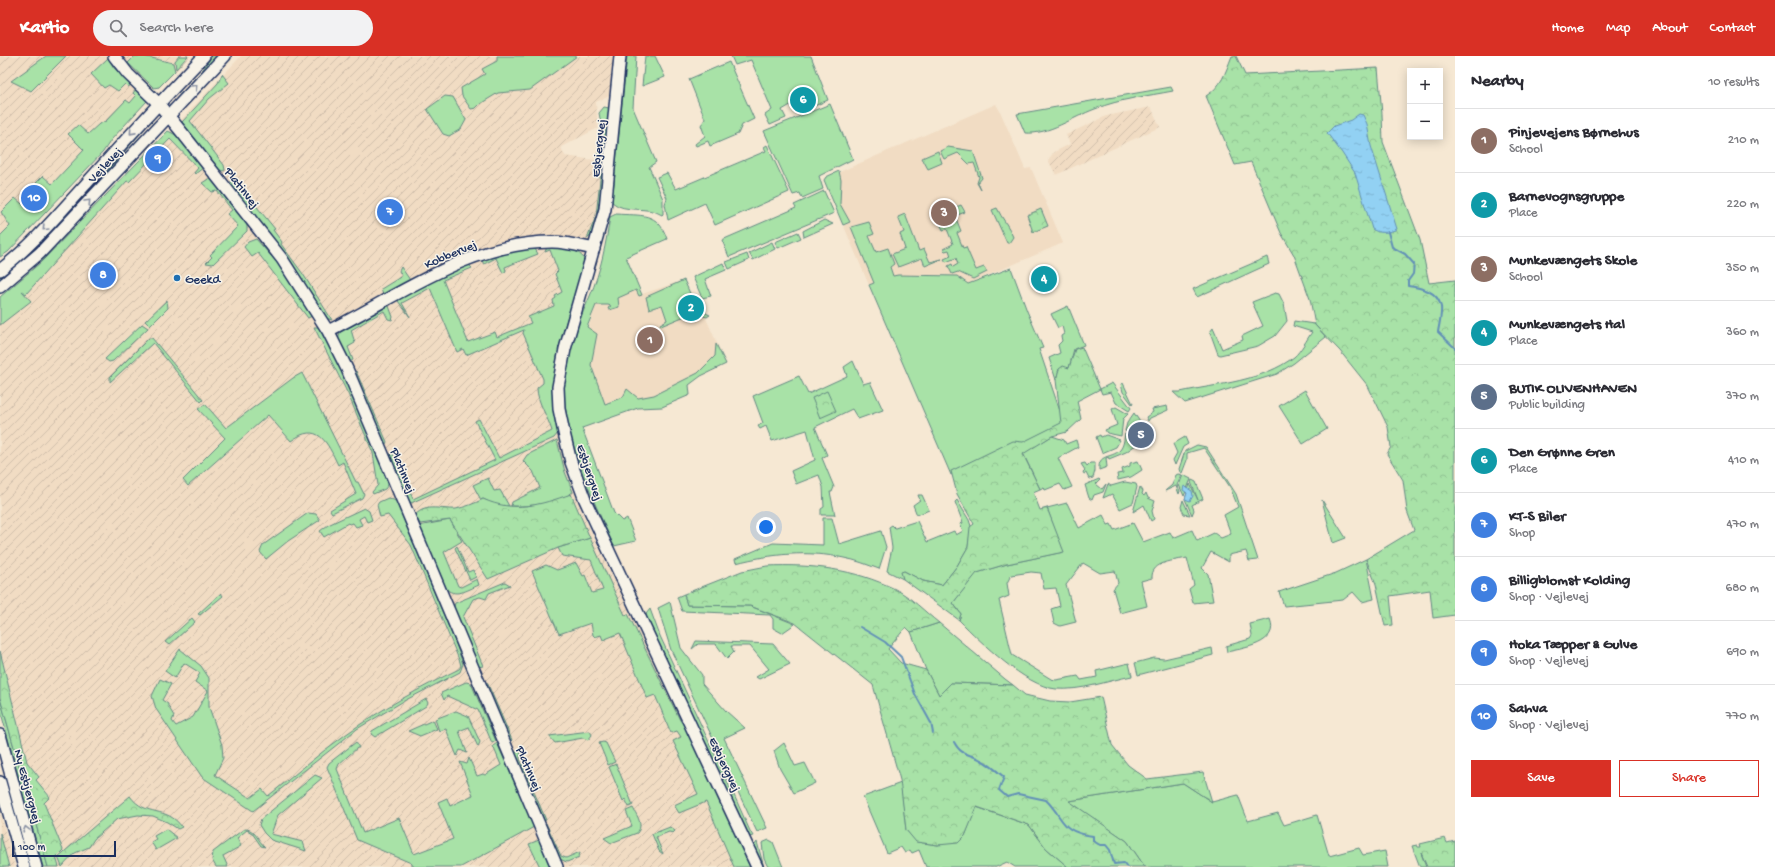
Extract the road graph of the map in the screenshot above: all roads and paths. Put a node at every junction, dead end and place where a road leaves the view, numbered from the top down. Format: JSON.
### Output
{"nodes":[{"id":1,"x":114,"y":56,"type":"edge"},
{"id":2,"x":204,"y":56,"type":"edge"},
{"id":3,"x":225,"y":56,"type":"edge"},
{"id":4,"x":620,"y":56,"type":"edge"},
{"id":5,"x":158,"y":103,"type":"junction"},
{"id":6,"x":168,"y":116,"type":"junction"},
{"id":7,"x":594,"y":249,"type":"junction"},
{"id":8,"x":0,"y":270,"type":"edge"},
{"id":9,"x":0,"y":287,"type":"edge"},
{"id":10,"x":328,"y":332,"type":"junction"},
{"id":11,"x":0,"y":735,"type":"edge"},
{"id":12,"x":0,"y":782,"type":"edge"},
{"id":13,"x":24,"y":867,"type":"edge"},
{"id":14,"x":36,"y":867,"type":"edge"},
{"id":15,"x":557,"y":867,"type":"edge"},
{"id":16,"x":757,"y":867,"type":"edge"}],
"edges":[{"from":1,"to":5,"type":"street","name":"Platinvej"},
{"from":2,"to":5,"type":"street","name":"Vejlevej"},
{"from":6,"to":3,"type":"street","name":"Vejlevej","one_way":true},
{"from":4,"to":7,"type":"street","name":"Esbjergvej"},
{"from":5,"to":6,"type":"street","name":"Platinvej"},
{"from":5,"to":8,"type":"street","name":"Vejlevej","one_way":true},
{"from":9,"to":6,"type":"street","name":"Vejlevej","one_way":true},
{"from":6,"to":10,"type":"street","name":"Platinvej"},
{"from":7,"to":10,"type":"street","name":"Kobbervej"},
{"from":7,"to":16,"type":"street","name":"Esbjergvej"},
{"from":10,"to":15,"type":"street","name":"Platinvej"},
{"from":14,"to":11,"type":"street","name":"Ny Esbjergvej","one_way":true},
{"from":12,"to":13,"type":"street","name":"Ny Esbjergvej"}]}
